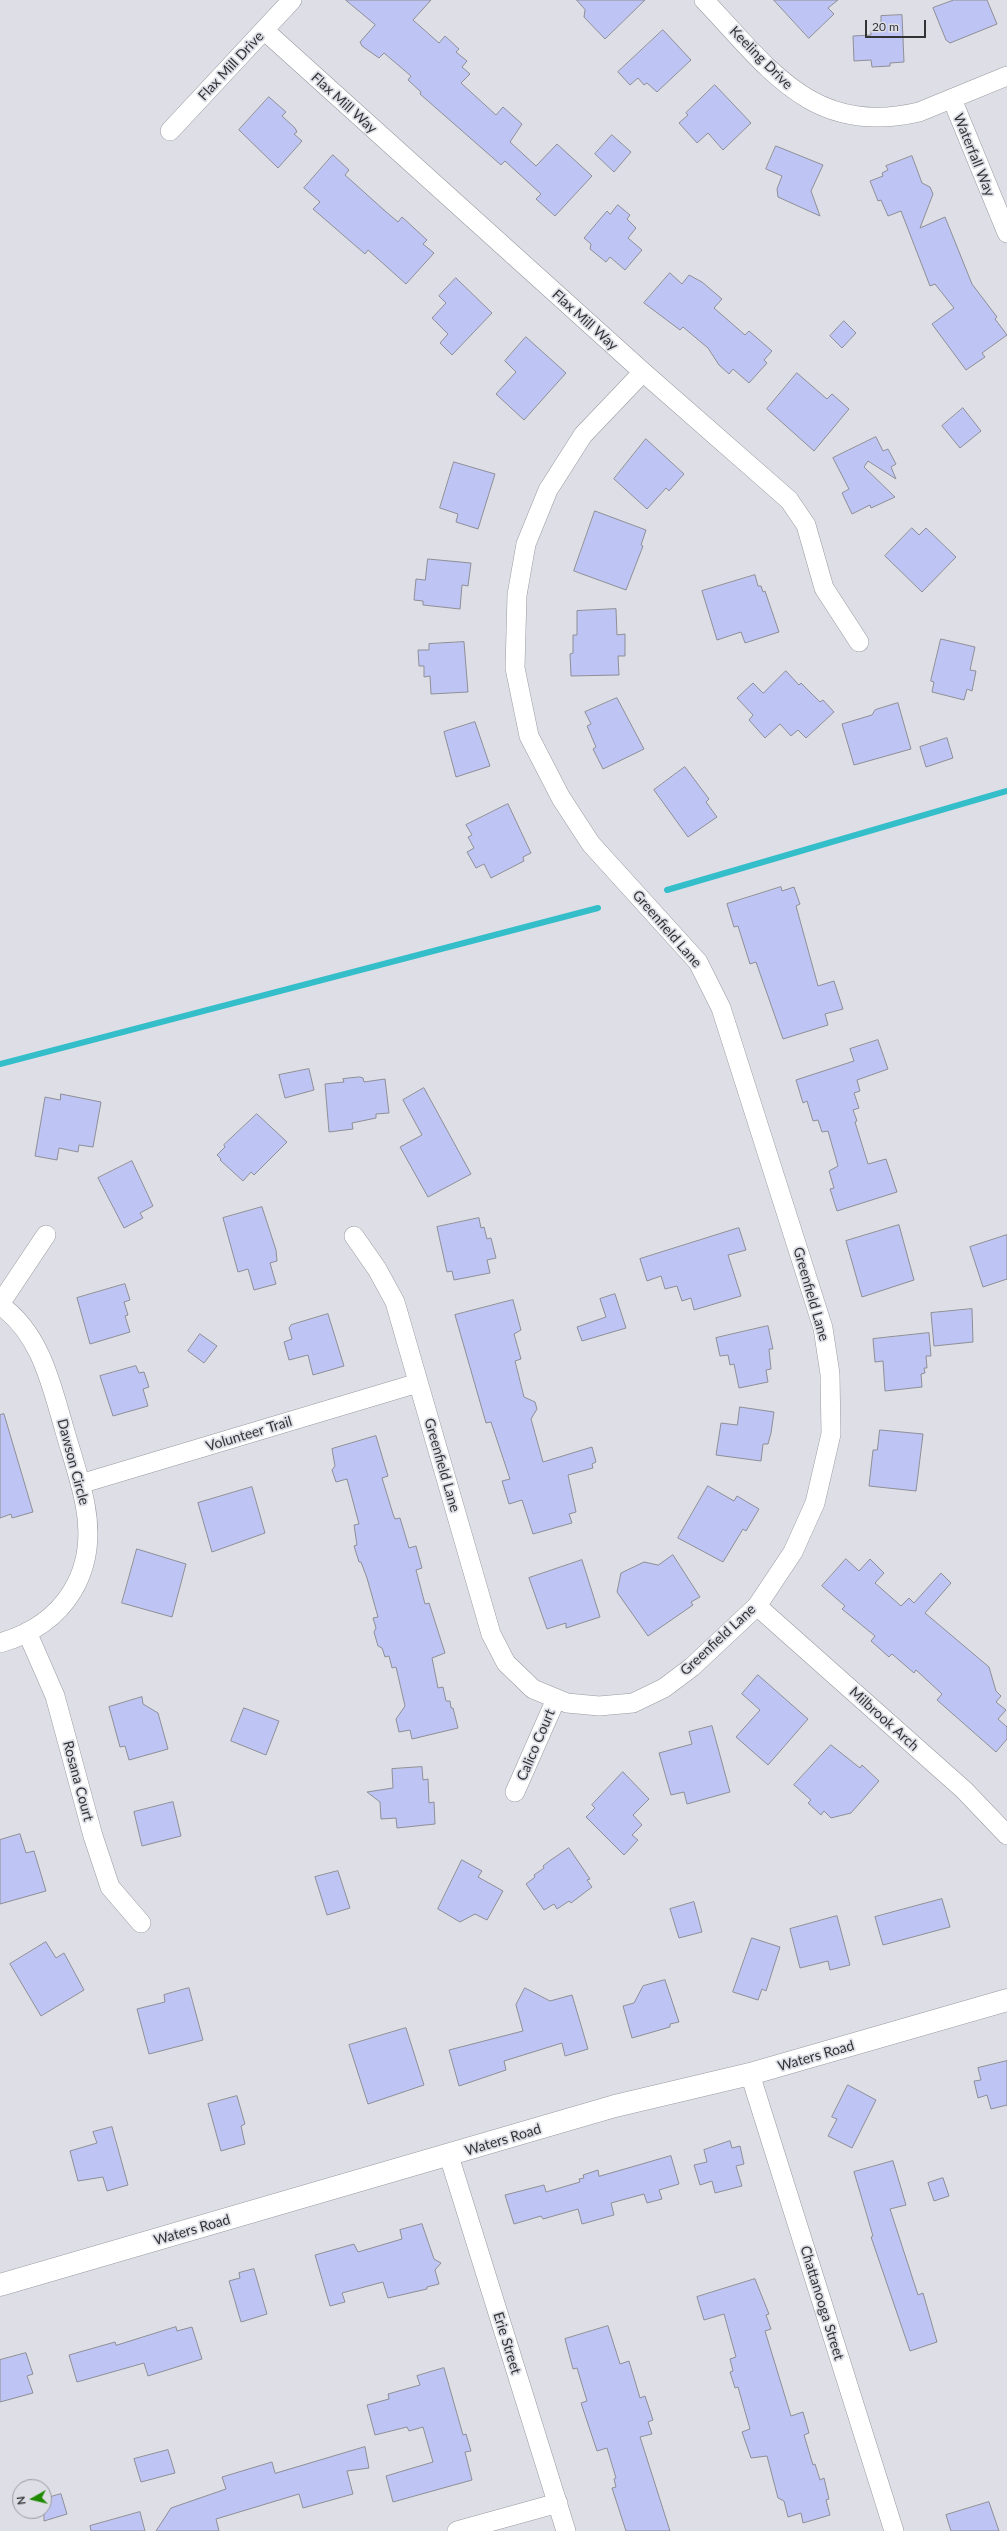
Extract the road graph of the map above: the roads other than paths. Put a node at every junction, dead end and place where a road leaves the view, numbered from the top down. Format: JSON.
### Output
{"nodes":[{"id":1,"x":292,"y":0,"type":"edge"},
{"id":2,"x":704,"y":0,"type":"edge"},
{"id":3,"x":264,"y":30,"type":"junction"},
{"id":4,"x":1007,"y":76,"type":"edge"},
{"id":5,"x":952,"y":99,"type":"junction"},
{"id":6,"x":170,"y":131,"type":"dead end"},
{"id":7,"x":1007,"y":233,"type":"edge"},
{"id":8,"x":643,"y":372,"type":"junction"},
{"id":9,"x":859,"y":642,"type":"dead end"},
{"id":10,"x":46,"y":1235,"type":"dead end"},
{"id":11,"x":354,"y":1236,"type":"dead end"},
{"id":12,"x":0,"y":1304,"type":"edge"},
{"id":13,"x":418,"y":1383,"type":"junction"},
{"id":14,"x":80,"y":1484,"type":"junction"},
{"id":15,"x":757,"y":1606,"type":"junction"},
{"id":16,"x":27,"y":1632,"type":"junction"},
{"id":17,"x":0,"y":1643,"type":"edge"},
{"id":18,"x":556,"y":1698,"type":"junction"},
{"id":19,"x":516,"y":1792,"type":"dead end"},
{"id":20,"x":1007,"y":1835,"type":"edge"},
{"id":21,"x":141,"y":1923,"type":"dead end"},
{"id":22,"x":1007,"y":2000,"type":"edge"},
{"id":23,"x":750,"y":2074,"type":"junction"},
{"id":24,"x":449,"y":2156,"type":"junction"},
{"id":25,"x":0,"y":2285,"type":"edge"},
{"id":26,"x":558,"y":2503,"type":"junction"},
{"id":27,"x":457,"y":2531,"type":"edge"},
{"id":28,"x":566,"y":2531,"type":"edge"},
{"id":29,"x":894,"y":2531,"type":"edge"}],
"edges":[{"from":1,"to":3,"type":"street","name":"Flax Mill Drive"},
{"from":2,"to":5,"type":"street","name":"Keeling Drive"},
{"from":3,"to":6,"type":"street","name":"Flax Mill Drive"},
{"from":3,"to":8,"type":"street","name":"Flax Mill Way"},
{"from":4,"to":5,"type":"street","name":"Keeling Drive"},
{"from":5,"to":7,"type":"street","name":"Waterfall Way"},
{"from":8,"to":9,"type":"street","name":"Flax Mill Way"},
{"from":8,"to":15,"type":"street","name":"Greenfield Lane"},
{"from":10,"to":12,"type":"street"},
{"from":11,"to":13,"type":"street","name":"Greenfield Lane"},
{"from":12,"to":14,"type":"street","name":"Dawson Circle"},
{"from":13,"to":14,"type":"street","name":"Volunteer Trail"},
{"from":13,"to":18,"type":"street","name":"Greenfield Lane"},
{"from":14,"to":16,"type":"street","name":"Dawson Circle"},
{"from":15,"to":18,"type":"street","name":"Greenfield Lane"},
{"from":15,"to":20,"type":"street","name":"Milbrook Arch"},
{"from":16,"to":17,"type":"street","name":"Dawson Circle"},
{"from":16,"to":21,"type":"street","name":"Rosana Court"},
{"from":18,"to":19,"type":"street","name":"Calico Court"},
{"from":22,"to":23,"type":"street","name":"Waters Road"},
{"from":23,"to":24,"type":"street","name":"Waters Road"},
{"from":23,"to":29,"type":"street","name":"Chattanooga Street"},
{"from":24,"to":25,"type":"street","name":"Waters Road"},
{"from":24,"to":26,"type":"street","name":"Erie Street"},
{"from":26,"to":27,"type":"street"},
{"from":26,"to":28,"type":"street","name":"Erie Street"}]}
